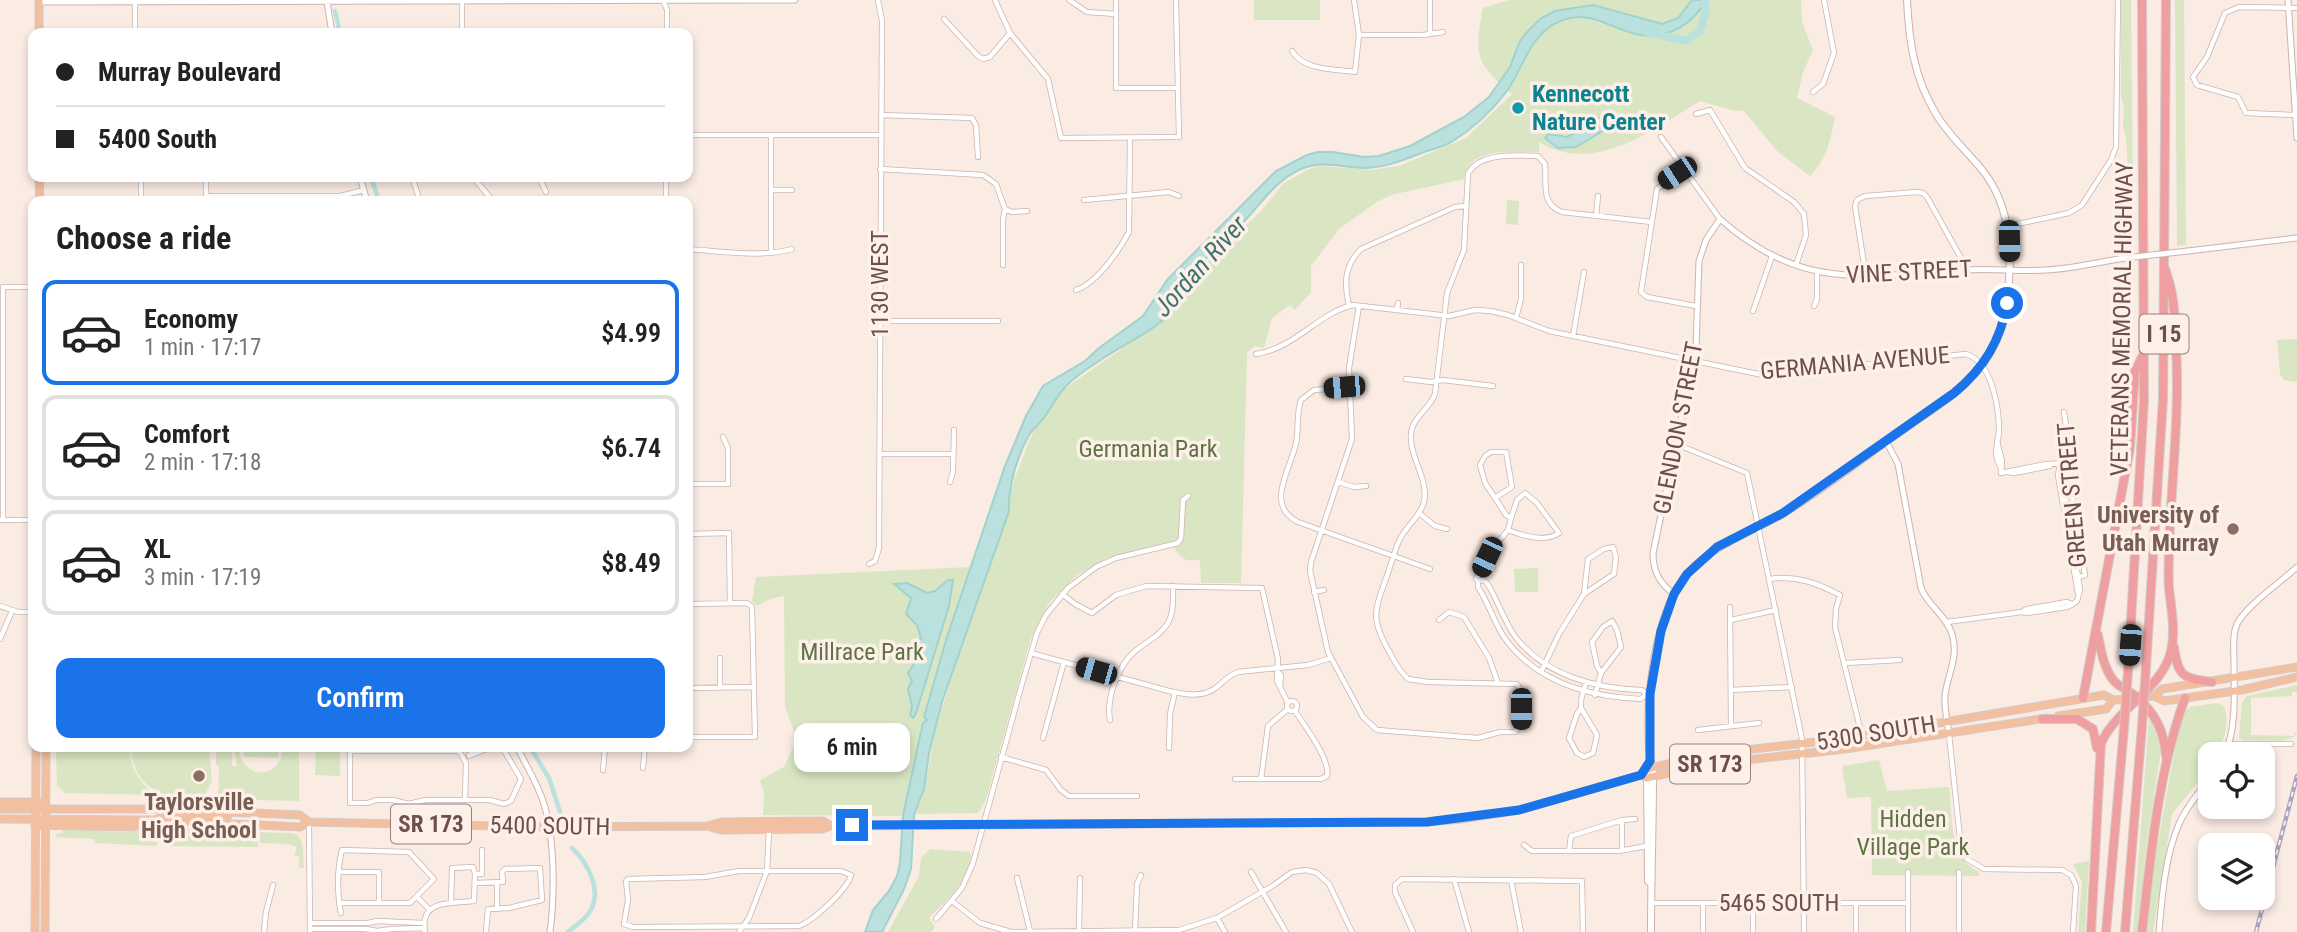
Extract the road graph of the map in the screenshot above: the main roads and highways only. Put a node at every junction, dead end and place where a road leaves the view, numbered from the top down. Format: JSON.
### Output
{"nodes":[{"id":1,"x":1907,"y":0,"type":"edge"},
{"id":2,"x":2142,"y":0,"type":"edge"},
{"id":3,"x":2166,"y":0,"type":"edge"},
{"id":4,"x":39,"y":1,"type":"edge"},
{"id":5,"x":39,"y":28,"type":"edge"},
{"id":6,"x":2165,"y":269,"type":"junction"},
{"id":7,"x":2144,"y":354,"type":"junction"},
{"id":8,"x":2097,"y":628,"type":"junction"},
{"id":9,"x":2173,"y":635,"type":"junction"},
{"id":10,"x":2297,"y":667,"type":"edge"},
{"id":11,"x":2297,"y":677,"type":"edge"},
{"id":12,"x":2211,"y":682,"type":"junction"},
{"id":13,"x":2154,"y":696,"type":"junction"},
{"id":14,"x":2083,"y":698,"type":"junction"},
{"id":15,"x":2138,"y":698,"type":"junction"},
{"id":16,"x":2185,"y":698,"type":"junction"},
{"id":17,"x":2113,"y":700,"type":"junction"},
{"id":18,"x":2042,"y":719,"type":"junction"},
{"id":19,"x":1803,"y":749,"type":"junction"},
{"id":20,"x":36,"y":752,"type":"edge"},
{"id":21,"x":46,"y":752,"type":"edge"},
{"id":22,"x":2166,"y":765,"type":"junction"},
{"id":23,"x":2098,"y":768,"type":"junction"},
{"id":24,"x":1649,"y":771,"type":"junction"},
{"id":25,"x":0,"y":802,"type":"edge"},
{"id":26,"x":35,"y":805,"type":"junction"},
{"id":27,"x":46,"y":805,"type":"junction"},
{"id":28,"x":0,"y":809,"type":"edge"},
{"id":29,"x":245,"y":813,"type":"junction"},
{"id":30,"x":0,"y":819,"type":"edge"},
{"id":31,"x":1461,"y":819,"type":"joint"},
{"id":32,"x":152,"y":820,"type":"junction"},
{"id":33,"x":35,"y":822,"type":"junction"},
{"id":34,"x":46,"y":822,"type":"junction"},
{"id":35,"x":309,"y":822,"type":"junction"},
{"id":36,"x":1651,"y":884,"type":"junction"},
{"id":37,"x":35,"y":932,"type":"edge"},
{"id":38,"x":45,"y":932,"type":"edge"},
{"id":39,"x":1651,"y":932,"type":"edge"},
{"id":40,"x":2091,"y":932,"type":"edge"},
{"id":41,"x":2106,"y":932,"type":"edge"},
{"id":42,"x":2125,"y":932,"type":"edge"},
{"id":43,"x":2142,"y":932,"type":"edge"}],
"edges":[{"from":1,"to":24,"type":"main road"},
{"from":2,"to":7,"type":"highway","name":"VETERANS MEMORIAL HIGHWAY","number":"I 15"},
{"from":3,"to":6,"type":"highway","name":"VETERANS MEMORIAL HIGHWAY","number":"I 15"},
{"from":4,"to":5,"type":"main road"},
{"from":6,"to":9,"type":"highway"},
{"from":6,"to":42,"type":"highway","name":"VETERANS MEMORIAL HIGHWAY","number":"I 15","bridge":true},
{"from":7,"to":8,"type":"highway"},
{"from":7,"to":41,"type":"highway","name":"VETERANS MEMORIAL HIGHWAY","number":"I 15","bridge":true},
{"from":8,"to":14,"type":"highway"},
{"from":8,"to":15,"type":"highway"},
{"from":9,"to":12,"type":"highway"},
{"from":9,"to":15,"type":"highway"},
{"from":10,"to":12,"type":"main road","name":"5300 SOUTH","number":"SR 173"},
{"from":11,"to":16,"type":"main road","name":"5300 SOUTH","number":"SR 173"},
{"from":12,"to":13,"type":"main road","name":"5300 SOUTH","number":"SR 173"},
{"from":13,"to":15,"type":"main road","name":"5300 SOUTH","number":"SR 173"},
{"from":13,"to":16,"type":"main road","name":"5300 SOUTH","number":"SR 173"},
{"from":14,"to":17,"type":"main road","name":"5300 SOUTH","number":"SR 173"},
{"from":14,"to":19,"type":"main road","name":"5300 SOUTH","number":"SR 173"},
{"from":15,"to":17,"type":"main road","name":"5300 SOUTH","number":"SR 173"},
{"from":15,"to":22,"type":"highway"},
{"from":15,"to":23,"type":"highway"},
{"from":16,"to":22,"type":"highway"},
{"from":17,"to":18,"type":"main road","name":"5300 SOUTH","number":"SR 173"},
{"from":18,"to":19,"type":"main road","name":"5300 SOUTH","number":"SR 173"},
{"from":18,"to":23,"type":"highway"},
{"from":19,"to":24,"type":"main road","name":"5300 SOUTH","number":"SR 173"},
{"from":20,"to":26,"type":"main road"},
{"from":21,"to":27,"type":"main road"},
{"from":22,"to":43,"type":"highway"},
{"from":23,"to":40,"type":"highway"},
{"from":24,"to":31,"type":"main road","name":"5300 SOUTH","number":"SR 173"},
{"from":24,"to":36,"type":"main road"},
{"from":24,"to":36,"type":"main road"},
{"from":25,"to":26,"type":"main road"},
{"from":26,"to":27,"type":"main road","name":"5400 SOUTH","number":"SR 173"},
{"from":26,"to":28,"type":"main road","name":"5400 SOUTH","number":"SR 173"},
{"from":26,"to":33,"type":"main road"},
{"from":27,"to":29,"type":"main road","name":"5400 SOUTH","number":"SR 173"},
{"from":27,"to":34,"type":"main road"},
{"from":29,"to":32,"type":"main road"},
{"from":29,"to":35,"type":"main road","name":"5400 SOUTH","number":"SR 173"},
{"from":30,"to":33,"type":"main road"},
{"from":31,"to":35,"type":"main road","name":"5400 SOUTH","number":"SR 173"},
{"from":32,"to":34,"type":"main road"},
{"from":32,"to":35,"type":"main road","name":"5400 SOUTH","number":"SR 173"},
{"from":33,"to":34,"type":"main road"},
{"from":33,"to":37,"type":"main road"},
{"from":34,"to":38,"type":"main road"},
{"from":36,"to":39,"type":"main road"}]}
